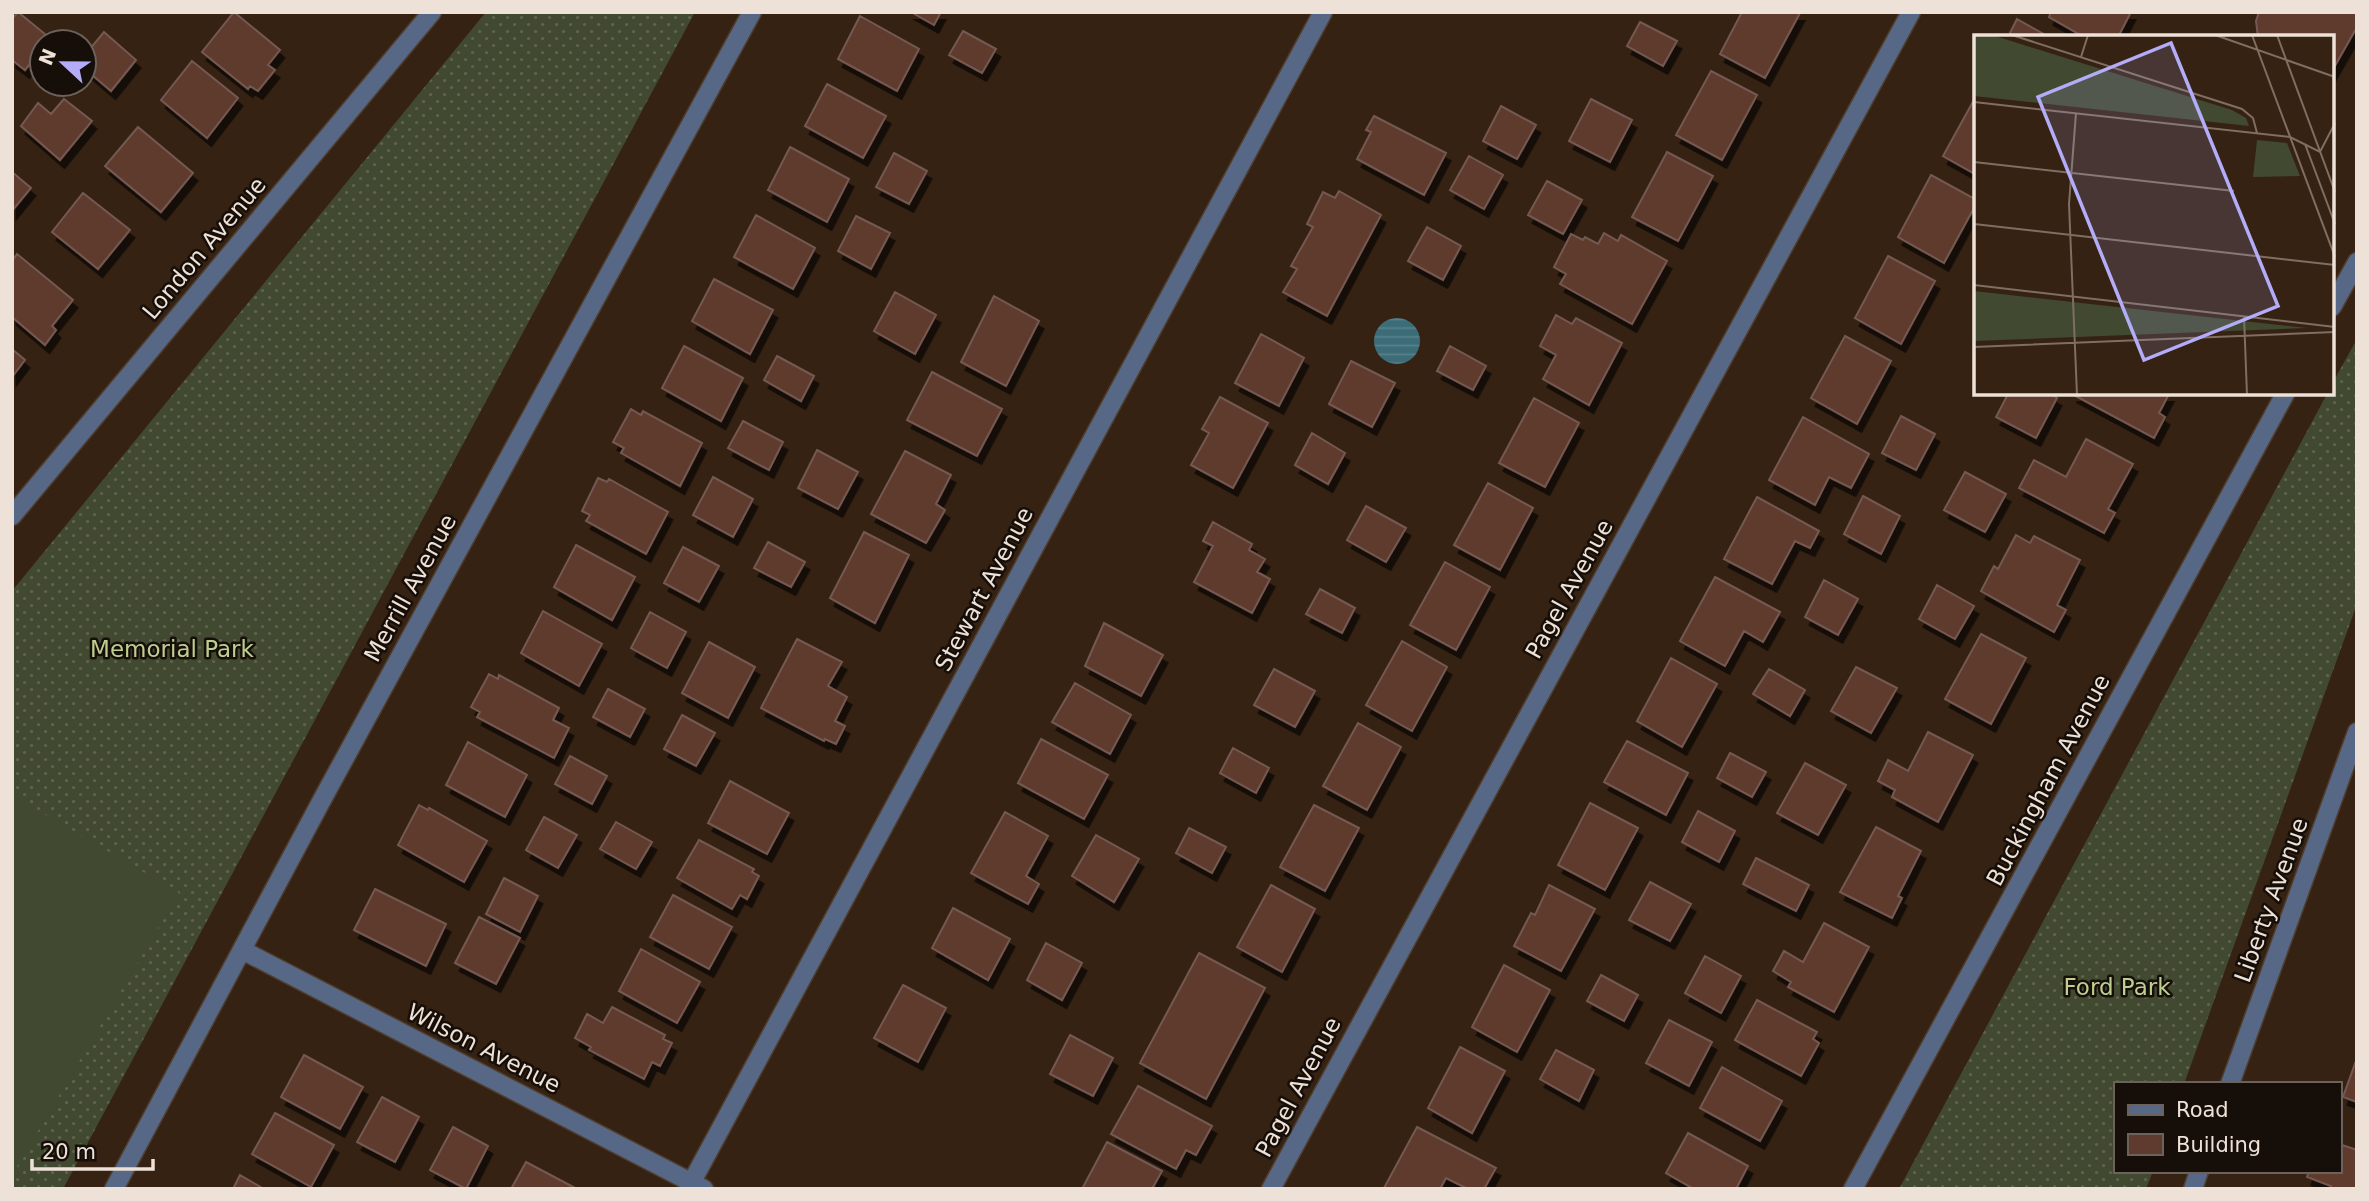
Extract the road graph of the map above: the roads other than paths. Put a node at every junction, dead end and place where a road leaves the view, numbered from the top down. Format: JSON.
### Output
{"nodes":[{"id":1,"x":432,"y":12,"type":"edge"},
{"id":2,"x":752,"y":12,"type":"edge"},
{"id":3,"x":1323,"y":12,"type":"edge"},
{"id":4,"x":1911,"y":12,"type":"edge"},
{"id":5,"x":2357,"y":262,"type":"edge"},
{"id":6,"x":2349,"y":293,"type":"edge"},
{"id":7,"x":2334,"y":305,"type":"edge"},
{"id":8,"x":2284,"y":396,"type":"edge"},
{"id":9,"x":12,"y":516,"type":"edge"},
{"id":10,"x":2357,"y":732,"type":"edge"},
{"id":11,"x":242,"y":950,"type":"junction"},
{"id":12,"x":2231,"y":1082,"type":"edge"},
{"id":13,"x":694,"y":1187,"type":"edge"},
{"id":14,"x":114,"y":1189,"type":"edge"},
{"id":15,"x":1271,"y":1189,"type":"edge"},
{"id":16,"x":1853,"y":1189,"type":"edge"}],
"edges":[{"from":1,"to":9,"type":"street","name":"London Avenue"},
{"from":2,"to":11,"type":"street","name":"Merrill Avenue"},
{"from":3,"to":13,"type":"street","name":"Stewart Avenue"},
{"from":4,"to":15,"type":"street","name":"Pagel Avenue"},
{"from":5,"to":6,"type":"street"},
{"from":6,"to":7,"type":"street"},
{"from":8,"to":16,"type":"street","name":"Buckingham Avenue"},
{"from":10,"to":12,"type":"street","name":"Liberty Avenue"},
{"from":11,"to":13,"type":"street","name":"Wilson Avenue"},
{"from":11,"to":14,"type":"street","name":"Merrill Avenue"}]}
